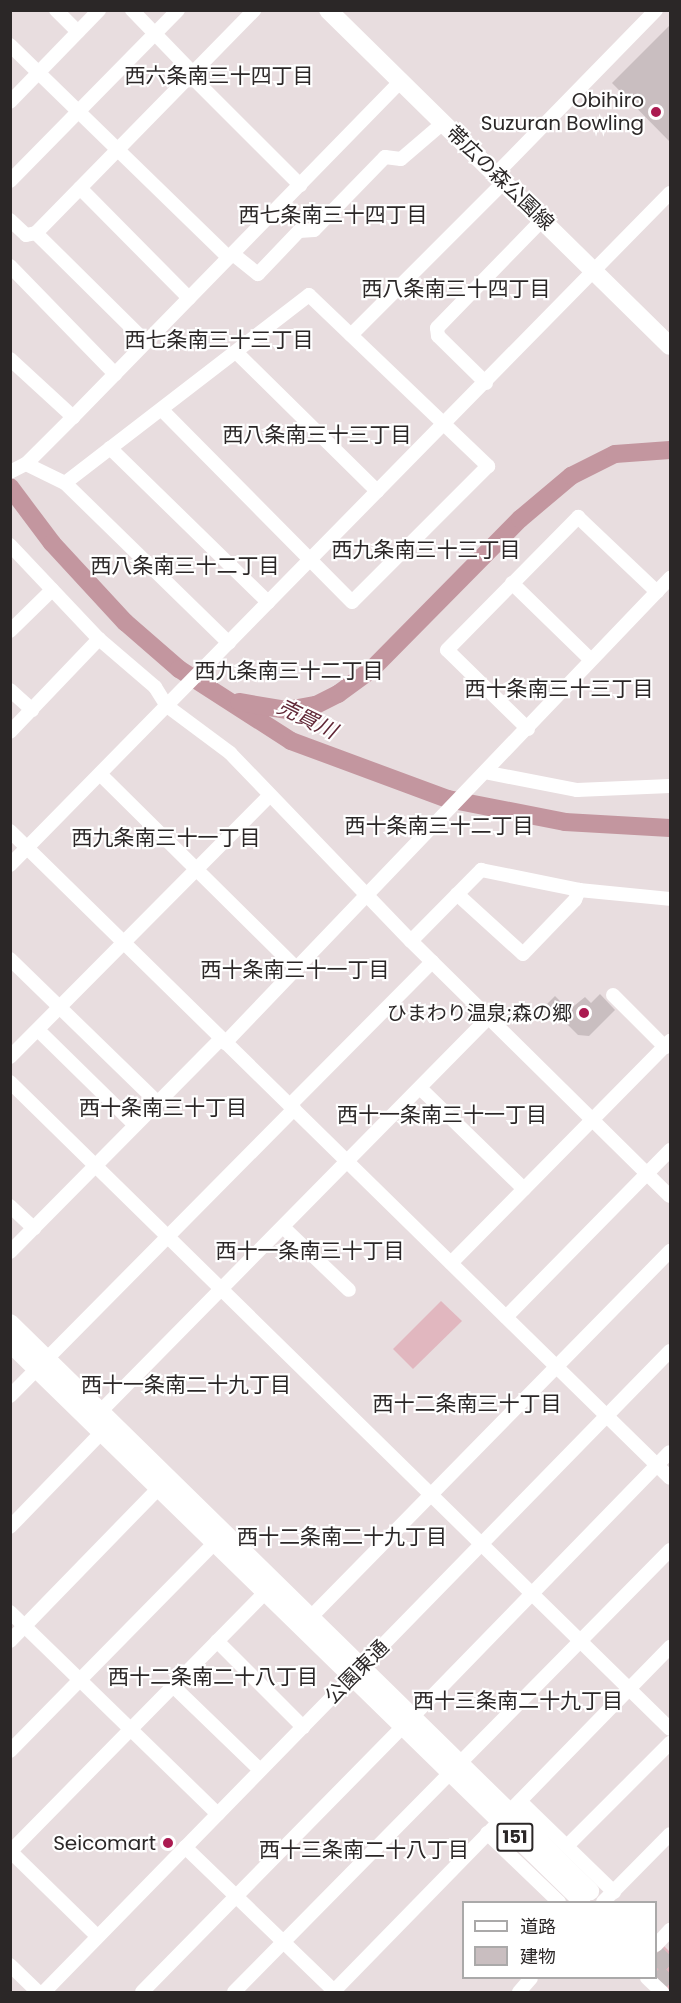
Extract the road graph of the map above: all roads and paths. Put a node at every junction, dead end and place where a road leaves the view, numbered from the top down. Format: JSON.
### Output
{"nodes":[{"id":1,"x":56,"y":10,"type":"edge"},
{"id":2,"x":99,"y":10,"type":"edge"},
{"id":3,"x":132,"y":10,"type":"edge"},
{"id":4,"x":178,"y":10,"type":"edge"},
{"id":5,"x":254,"y":10,"type":"edge"},
{"id":6,"x":328,"y":10,"type":"edge"},
{"id":7,"x":656,"y":10,"type":"edge"},
{"id":8,"x":78,"y":32,"type":"junction"},
{"id":9,"x":155,"y":34,"type":"junction"},
{"id":10,"x":10,"y":45,"type":"edge"},
{"id":11,"x":38,"y":73,"type":"junction"},
{"id":12,"x":191,"y":74,"type":"junction"},
{"id":13,"x":401,"y":81,"type":"junction"},
{"id":14,"x":10,"y":102,"type":"edge"},
{"id":15,"x":78,"y":112,"type":"junction"},
{"id":16,"x":443,"y":123,"type":"junction"},
{"id":17,"x":117,"y":149,"type":"junction"},
{"id":18,"x":500,"y":178,"type":"junction"},
{"id":19,"x":10,"y":182,"type":"edge"},
{"id":20,"x":300,"y":184,"type":"junction"},
{"id":21,"x":80,"y":188,"type":"junction"},
{"id":22,"x":670,"y":193,"type":"edge"},
{"id":23,"x":10,"y":220,"type":"edge"},
{"id":24,"x":542,"y":220,"type":"junction"},
{"id":25,"x":36,"y":233,"type":"junction"},
{"id":26,"x":231,"y":256,"type":"junction"},
{"id":27,"x":10,"y":266,"type":"edge"},
{"id":28,"x":594,"y":271,"type":"junction"},
{"id":29,"x":189,"y":298,"type":"junction"},
{"id":30,"x":351,"y":335,"type":"junction"},
{"id":31,"x":146,"y":342,"type":"junction"},
{"id":32,"x":670,"y":346,"type":"edge"},
{"id":33,"x":237,"y":352,"type":"junction"},
{"id":34,"x":10,"y":359,"type":"edge"},
{"id":35,"x":115,"y":374,"type":"junction"},
{"id":36,"x":486,"y":383,"type":"junction"},
{"id":37,"x":162,"y":410,"type":"junction"},
{"id":38,"x":73,"y":417,"type":"junction"},
{"id":39,"x":445,"y":424,"type":"junction"},
{"id":40,"x":110,"y":448,"type":"junction"},
{"id":41,"x":19,"y":467,"type":"edge"},
{"id":42,"x":65,"y":483,"type":"junction"},
{"id":43,"x":377,"y":491,"type":"junction"},
{"id":44,"x":10,"y":546,"type":"edge"},
{"id":45,"x":310,"y":559,"type":"junction"},
{"id":46,"x":670,"y":578,"type":"edge"},
{"id":47,"x":512,"y":583,"type":"junction"},
{"id":48,"x":52,"y":590,"type":"junction"},
{"id":49,"x":657,"y":592,"type":"junction"},
{"id":50,"x":268,"y":602,"type":"junction"},
{"id":51,"x":10,"y":632,"type":"edge"},
{"id":52,"x":99,"y":639,"type":"junction"},
{"id":53,"x":224,"y":647,"type":"junction"},
{"id":54,"x":591,"y":660,"type":"junction"},
{"id":55,"x":10,"y":690,"type":"edge"},
{"id":56,"x":172,"y":702,"type":"junction"},
{"id":57,"x":32,"y":710,"type":"junction"},
{"id":58,"x":528,"y":729,"type":"junction"},
{"id":59,"x":10,"y":732,"type":"edge"},
{"id":60,"x":100,"y":774,"type":"junction"},
{"id":61,"x":487,"y":775,"type":"junction"},
{"id":62,"x":670,"y":786,"type":"edge"},
{"id":63,"x":270,"y":795,"type":"junction"},
{"id":64,"x":10,"y":831,"type":"edge"},
{"id":65,"x":28,"y":847,"type":"junction"},
{"id":66,"x":10,"y":865,"type":"edge"},
{"id":67,"x":197,"y":871,"type":"junction"},
{"id":68,"x":579,"y":890,"type":"junction"},
{"id":69,"x":457,"y":894,"type":"junction"},
{"id":70,"x":368,"y":897,"type":"junction"},
{"id":71,"x":670,"y":899,"type":"edge"},
{"id":72,"x":411,"y":941,"type":"junction"},
{"id":73,"x":124,"y":943,"type":"junction"},
{"id":74,"x":10,"y":959,"type":"edge"},
{"id":75,"x":432,"y":962,"type":"junction"},
{"id":76,"x":297,"y":969,"type":"junction"},
{"id":77,"x":614,"y":995,"type":"dead end"},
{"id":78,"x":59,"y":1007,"type":"junction"},
{"id":79,"x":489,"y":1017,"type":"junction"},
{"id":80,"x":38,"y":1030,"type":"junction"},
{"id":81,"x":223,"y":1041,"type":"junction"},
{"id":82,"x":668,"y":1044,"type":"edge"},
{"id":83,"x":10,"y":1057,"type":"edge"},
{"id":84,"x":10,"y":1082,"type":"edge"},
{"id":85,"x":420,"y":1088,"type":"junction"},
{"id":86,"x":158,"y":1103,"type":"junction"},
{"id":87,"x":292,"y":1107,"type":"junction"},
{"id":88,"x":594,"y":1119,"type":"junction"},
{"id":89,"x":135,"y":1125,"type":"junction"},
{"id":90,"x":670,"y":1150,"type":"edge"},
{"id":91,"x":348,"y":1161,"type":"junction"},
{"id":92,"x":95,"y":1166,"type":"junction"},
{"id":93,"x":647,"y":1173,"type":"junction"},
{"id":94,"x":524,"y":1189,"type":"junction"},
{"id":95,"x":670,"y":1196,"type":"edge"},
{"id":96,"x":10,"y":1206,"type":"edge"},
{"id":97,"x":283,"y":1227,"type":"junction"},
{"id":98,"x":34,"y":1228,"type":"junction"},
{"id":99,"x":168,"y":1236,"type":"junction"},
{"id":100,"x":670,"y":1251,"type":"edge"},
{"id":101,"x":10,"y":1252,"type":"edge"},
{"id":102,"x":451,"y":1263,"type":"junction"},
{"id":103,"x":220,"y":1290,"type":"junction"},
{"id":104,"x":349,"y":1290,"type":"dead end"},
{"id":105,"x":506,"y":1317,"type":"junction"},
{"id":106,"x":10,"y":1323,"type":"edge"},
{"id":107,"x":10,"y":1343,"type":"edge"},
{"id":108,"x":670,"y":1351,"type":"edge"},
{"id":109,"x":43,"y":1364,"type":"junction"},
{"id":110,"x":557,"y":1366,"type":"junction"},
{"id":111,"x":10,"y":1396,"type":"edge"},
{"id":112,"x":607,"y":1416,"type":"junction"},
{"id":113,"x":101,"y":1421,"type":"junction"},
{"id":114,"x":670,"y":1452,"type":"edge"},
{"id":115,"x":658,"y":1465,"type":"junction"},
{"id":116,"x":670,"y":1478,"type":"edge"},
{"id":117,"x":159,"y":1488,"type":"junction"},
{"id":118,"x":429,"y":1495,"type":"junction"},
{"id":119,"x":10,"y":1527,"type":"edge"},
{"id":120,"x":220,"y":1537,"type":"junction"},
{"id":121,"x":480,"y":1545,"type":"junction"},
{"id":122,"x":670,"y":1550,"type":"edge"},
{"id":123,"x":270,"y":1587,"type":"junction"},
{"id":124,"x":532,"y":1594,"type":"junction"},
{"id":125,"x":10,"y":1612,"type":"edge"},
{"id":126,"x":306,"y":1622,"type":"junction"},
{"id":127,"x":25,"y":1627,"type":"junction"},
{"id":128,"x":10,"y":1641,"type":"edge"},
{"id":129,"x":217,"y":1641,"type":"junction"},
{"id":130,"x":581,"y":1641,"type":"junction"},
{"id":131,"x":670,"y":1647,"type":"edge"},
{"id":132,"x":357,"y":1672,"type":"junction"},
{"id":133,"x":80,"y":1680,"type":"junction"},
{"id":134,"x":173,"y":1686,"type":"junction"},
{"id":135,"x":630,"y":1689,"type":"junction"},
{"id":136,"x":407,"y":1722,"type":"junction"},
{"id":137,"x":303,"y":1727,"type":"junction"},
{"id":138,"x":670,"y":1729,"type":"edge"},
{"id":139,"x":130,"y":1730,"type":"junction"},
{"id":140,"x":670,"y":1743,"type":"edge"},
{"id":141,"x":10,"y":1751,"type":"edge"},
{"id":142,"x":455,"y":1769,"type":"junction"},
{"id":143,"x":260,"y":1770,"type":"junction"},
{"id":144,"x":218,"y":1814,"type":"junction"},
{"id":145,"x":504,"y":1817,"type":"junction"},
{"id":146,"x":670,"y":1834,"type":"edge"},
{"id":147,"x":185,"y":1846,"type":"junction"},
{"id":148,"x":567,"y":1846,"type":"junction"},
{"id":149,"x":11,"y":1851,"type":"edge"},
{"id":150,"x":614,"y":1892,"type":"junction"},
{"id":151,"x":236,"y":1897,"type":"junction"},
{"id":152,"x":591,"y":1898,"type":"edge"},
{"id":153,"x":558,"y":1901,"type":"edge"},
{"id":154,"x":670,"y":1930,"type":"edge"},
{"id":155,"x":97,"y":1936,"type":"junction"},
{"id":156,"x":284,"y":1943,"type":"junction"},
{"id":157,"x":657,"y":1944,"type":"edge"},
{"id":158,"x":10,"y":1965,"type":"edge"},
{"id":159,"x":529,"y":1979,"type":"edge"},
{"id":160,"x":649,"y":1979,"type":"edge"},
{"id":161,"x":38,"y":1992,"type":"edge"},
{"id":162,"x":44,"y":1992,"type":"edge"},
{"id":163,"x":142,"y":1992,"type":"edge"},
{"id":164,"x":234,"y":1992,"type":"edge"},
{"id":165,"x":519,"y":1992,"type":"edge"},
{"id":166,"x":662,"y":1992,"type":"edge"}],
"edges":[{"from":1,"to":8,"type":"street"},
{"from":2,"to":8,"type":"street"},
{"from":3,"to":9,"type":"street"},
{"from":4,"to":9,"type":"street"},
{"from":5,"to":12,"type":"street"},
{"from":6,"to":13,"type":"main road","name":"帯広の森公園線"},
{"from":7,"to":18,"type":"street"},
{"from":8,"to":11,"type":"street"},
{"from":9,"to":12,"type":"street"},
{"from":9,"to":15,"type":"street"},
{"from":10,"to":11,"type":"street"},
{"from":11,"to":14,"type":"street"},
{"from":11,"to":15,"type":"street"},
{"from":12,"to":17,"type":"street"},
{"from":12,"to":20,"type":"street"},
{"from":13,"to":16,"type":"main road","name":"帯広の森公園線"},
{"from":13,"to":20,"type":"street"},
{"from":15,"to":17,"type":"street"},
{"from":15,"to":19,"type":"street"},
{"from":16,"to":18,"type":"main road","name":"帯広の森公園線"},
{"from":16,"to":26,"type":"street"},
{"from":17,"to":21,"type":"street"},
{"from":17,"to":26,"type":"street"},
{"from":18,"to":24,"type":"main road","name":"帯広の森公園線"},
{"from":18,"to":30,"type":"street"},
{"from":20,"to":26,"type":"street"},
{"from":21,"to":25,"type":"street"},
{"from":21,"to":29,"type":"street"},
{"from":22,"to":28,"type":"street"},
{"from":23,"to":25,"type":"street"},
{"from":24,"to":28,"type":"main road","name":"帯広の森公園線"},
{"from":24,"to":36,"type":"street"},
{"from":25,"to":31,"type":"street"},
{"from":26,"to":29,"type":"street"},
{"from":27,"to":35,"type":"street"},
{"from":28,"to":32,"type":"main road","name":"帯広の森公園線"},
{"from":28,"to":36,"type":"street"},
{"from":29,"to":31,"type":"street"},
{"from":30,"to":33,"type":"street"},
{"from":30,"to":39,"type":"street"},
{"from":31,"to":35,"type":"street"},
{"from":33,"to":37,"type":"street"},
{"from":33,"to":43,"type":"street"},
{"from":34,"to":38,"type":"street"},
{"from":35,"to":38,"type":"street"},
{"from":36,"to":39,"type":"street"},
{"from":37,"to":40,"type":"street"},
{"from":37,"to":45,"type":"street"},
{"from":38,"to":41,"type":"street"},
{"from":39,"to":43,"type":"street"},
{"from":39,"to":45,"type":"street"},
{"from":40,"to":42,"type":"street"},
{"from":40,"to":50,"type":"street"},
{"from":41,"to":42,"type":"street"},
{"from":42,"to":53,"type":"street"},
{"from":43,"to":45,"type":"street"},
{"from":44,"to":48,"type":"street"},
{"from":45,"to":50,"type":"street"},
{"from":46,"to":49,"type":"street"},
{"from":47,"to":49,"type":"street"},
{"from":47,"to":54,"type":"street"},
{"from":47,"to":58,"type":"street"},
{"from":48,"to":51,"type":"street"},
{"from":48,"to":52,"type":"street"},
{"from":49,"to":54,"type":"street"},
{"from":50,"to":53,"type":"street"},
{"from":52,"to":56,"type":"street"},
{"from":52,"to":57,"type":"street"},
{"from":53,"to":56,"type":"street"},
{"from":54,"to":58,"type":"street"},
{"from":55,"to":57,"type":"street"},
{"from":56,"to":60,"type":"street"},
{"from":56,"to":63,"type":"street"},
{"from":57,"to":59,"type":"street"},
{"from":58,"to":61,"type":"street"},
{"from":60,"to":65,"type":"street"},
{"from":60,"to":67,"type":"street"},
{"from":61,"to":62,"type":"street"},
{"from":61,"to":70,"type":"street"},
{"from":63,"to":67,"type":"street"},
{"from":63,"to":70,"type":"street"},
{"from":64,"to":65,"type":"street"},
{"from":65,"to":66,"type":"street"},
{"from":65,"to":73,"type":"street"},
{"from":67,"to":73,"type":"street"},
{"from":67,"to":76,"type":"street"},
{"from":68,"to":69,"type":"street"},
{"from":68,"to":69,"type":"street"},
{"from":68,"to":71,"type":"street"},
{"from":69,"to":72,"type":"street"},
{"from":70,"to":72,"type":"street"},
{"from":70,"to":76,"type":"street"},
{"from":72,"to":75,"type":"street"},
{"from":73,"to":78,"type":"street"},
{"from":73,"to":81,"type":"street"},
{"from":74,"to":78,"type":"street"},
{"from":75,"to":79,"type":"street"},
{"from":75,"to":87,"type":"street"},
{"from":76,"to":81,"type":"street"},
{"from":77,"to":82,"type":"street"},
{"from":78,"to":80,"type":"street"},
{"from":78,"to":86,"type":"street"},
{"from":79,"to":85,"type":"street"},
{"from":79,"to":88,"type":"street"},
{"from":80,"to":83,"type":"street"},
{"from":80,"to":89,"type":"street"},
{"from":81,"to":86,"type":"street"},
{"from":81,"to":87,"type":"street"},
{"from":82,"to":88,"type":"street"},
{"from":84,"to":92,"type":"street"},
{"from":85,"to":91,"type":"street"},
{"from":85,"to":94,"type":"street"},
{"from":86,"to":89,"type":"street"},
{"from":87,"to":91,"type":"street"},
{"from":87,"to":99,"type":"street"},
{"from":88,"to":93,"type":"street"},
{"from":88,"to":94,"type":"street"},
{"from":89,"to":92,"type":"street"},
{"from":90,"to":93,"type":"street"},
{"from":91,"to":97,"type":"street"},
{"from":91,"to":102,"type":"street"},
{"from":92,"to":98,"type":"street"},
{"from":92,"to":99,"type":"street"},
{"from":93,"to":95,"type":"street"},
{"from":93,"to":105,"type":"street"},
{"from":94,"to":102,"type":"street"},
{"from":96,"to":98,"type":"street"},
{"from":97,"to":103,"type":"street"},
{"from":97,"to":104,"type":"street"},
{"from":98,"to":101,"type":"street"},
{"from":99,"to":103,"type":"street"},
{"from":99,"to":109,"type":"street"},
{"from":100,"to":110,"type":"street"},
{"from":102,"to":105,"type":"street"},
{"from":103,"to":113,"type":"street"},
{"from":103,"to":118,"type":"street"},
{"from":105,"to":110,"type":"street"},
{"from":106,"to":109,"type":"main road","number":"151"},
{"from":107,"to":109,"type":"main road","number":"151"},
{"from":108,"to":112,"type":"street","name":"公園東通"},
{"from":109,"to":111,"type":"street"},
{"from":109,"to":113,"type":"main road","number":"151"},
{"from":110,"to":112,"type":"street"},
{"from":110,"to":118,"type":"street"},
{"from":112,"to":115,"type":"street"},
{"from":112,"to":121,"type":"street","name":"公園東通"},
{"from":113,"to":117,"type":"main road","number":"151"},
{"from":113,"to":119,"type":"street"},
{"from":113,"to":120,"type":"main road","number":"151"},
{"from":114,"to":115,"type":"street"},
{"from":115,"to":116,"type":"street"},
{"from":115,"to":124,"type":"street"},
{"from":117,"to":120,"type":"main road","number":"151"},
{"from":117,"to":127,"type":"street"},
{"from":118,"to":121,"type":"street"},
{"from":118,"to":126,"type":"street"},
{"from":120,"to":123,"type":"main road","number":"151"},
{"from":120,"to":133,"type":"street"},
{"from":121,"to":124,"type":"street"},
{"from":121,"to":132,"type":"street","name":"公園東通"},
{"from":122,"to":130,"type":"street"},
{"from":123,"to":126,"type":"main road","number":"151"},
{"from":123,"to":129,"type":"street"},
{"from":124,"to":130,"type":"street"},
{"from":124,"to":136,"type":"street"},
{"from":125,"to":127,"type":"street"},
{"from":126,"to":132,"type":"main road","number":"151"},
{"from":127,"to":128,"type":"street"},
{"from":127,"to":133,"type":"street"},
{"from":129,"to":134,"type":"street"},
{"from":129,"to":137,"type":"street"},
{"from":130,"to":135,"type":"street"},
{"from":130,"to":142,"type":"street"},
{"from":131,"to":135,"type":"street"},
{"from":132,"to":136,"type":"main road","number":"151"},
{"from":132,"to":137,"type":"street","name":"公園東通"},
{"from":133,"to":139,"type":"street"},
{"from":133,"to":141,"type":"street"},
{"from":134,"to":139,"type":"street"},
{"from":134,"to":143,"type":"street"},
{"from":135,"to":138,"type":"street"},
{"from":135,"to":145,"type":"street"},
{"from":136,"to":142,"type":"main road","number":"151"},
{"from":136,"to":151,"type":"street"},
{"from":137,"to":143,"type":"street","name":"公園東通"},
{"from":139,"to":144,"type":"street"},
{"from":139,"to":149,"type":"street"},
{"from":140,"to":148,"type":"street"},
{"from":142,"to":145,"type":"main road","number":"151"},
{"from":142,"to":156,"type":"street"},
{"from":143,"to":144,"type":"street","name":"公園東通"},
{"from":144,"to":147,"type":"street","name":"公園東通"},
{"from":145,"to":148,"type":"street"},
{"from":145,"to":152,"type":"main road","number":"151"},
{"from":145,"to":153,"type":"street"},
{"from":145,"to":156,"type":"street"},
{"from":146,"to":150,"type":"street"},
{"from":147,"to":151,"type":"street"},
{"from":147,"to":155,"type":"street","name":"公園東通"},
{"from":148,"to":150,"type":"street"},
{"from":149,"to":155,"type":"street"},
{"from":150,"to":152,"type":"street"},
{"from":151,"to":156,"type":"street"},
{"from":151,"to":163,"type":"street"},
{"from":154,"to":157,"type":"street"},
{"from":155,"to":162,"type":"street","name":"公園東通"},
{"from":156,"to":164,"type":"street"},
{"from":158,"to":161,"type":"street"},
{"from":159,"to":165,"type":"street"},
{"from":160,"to":166,"type":"street"}]}
